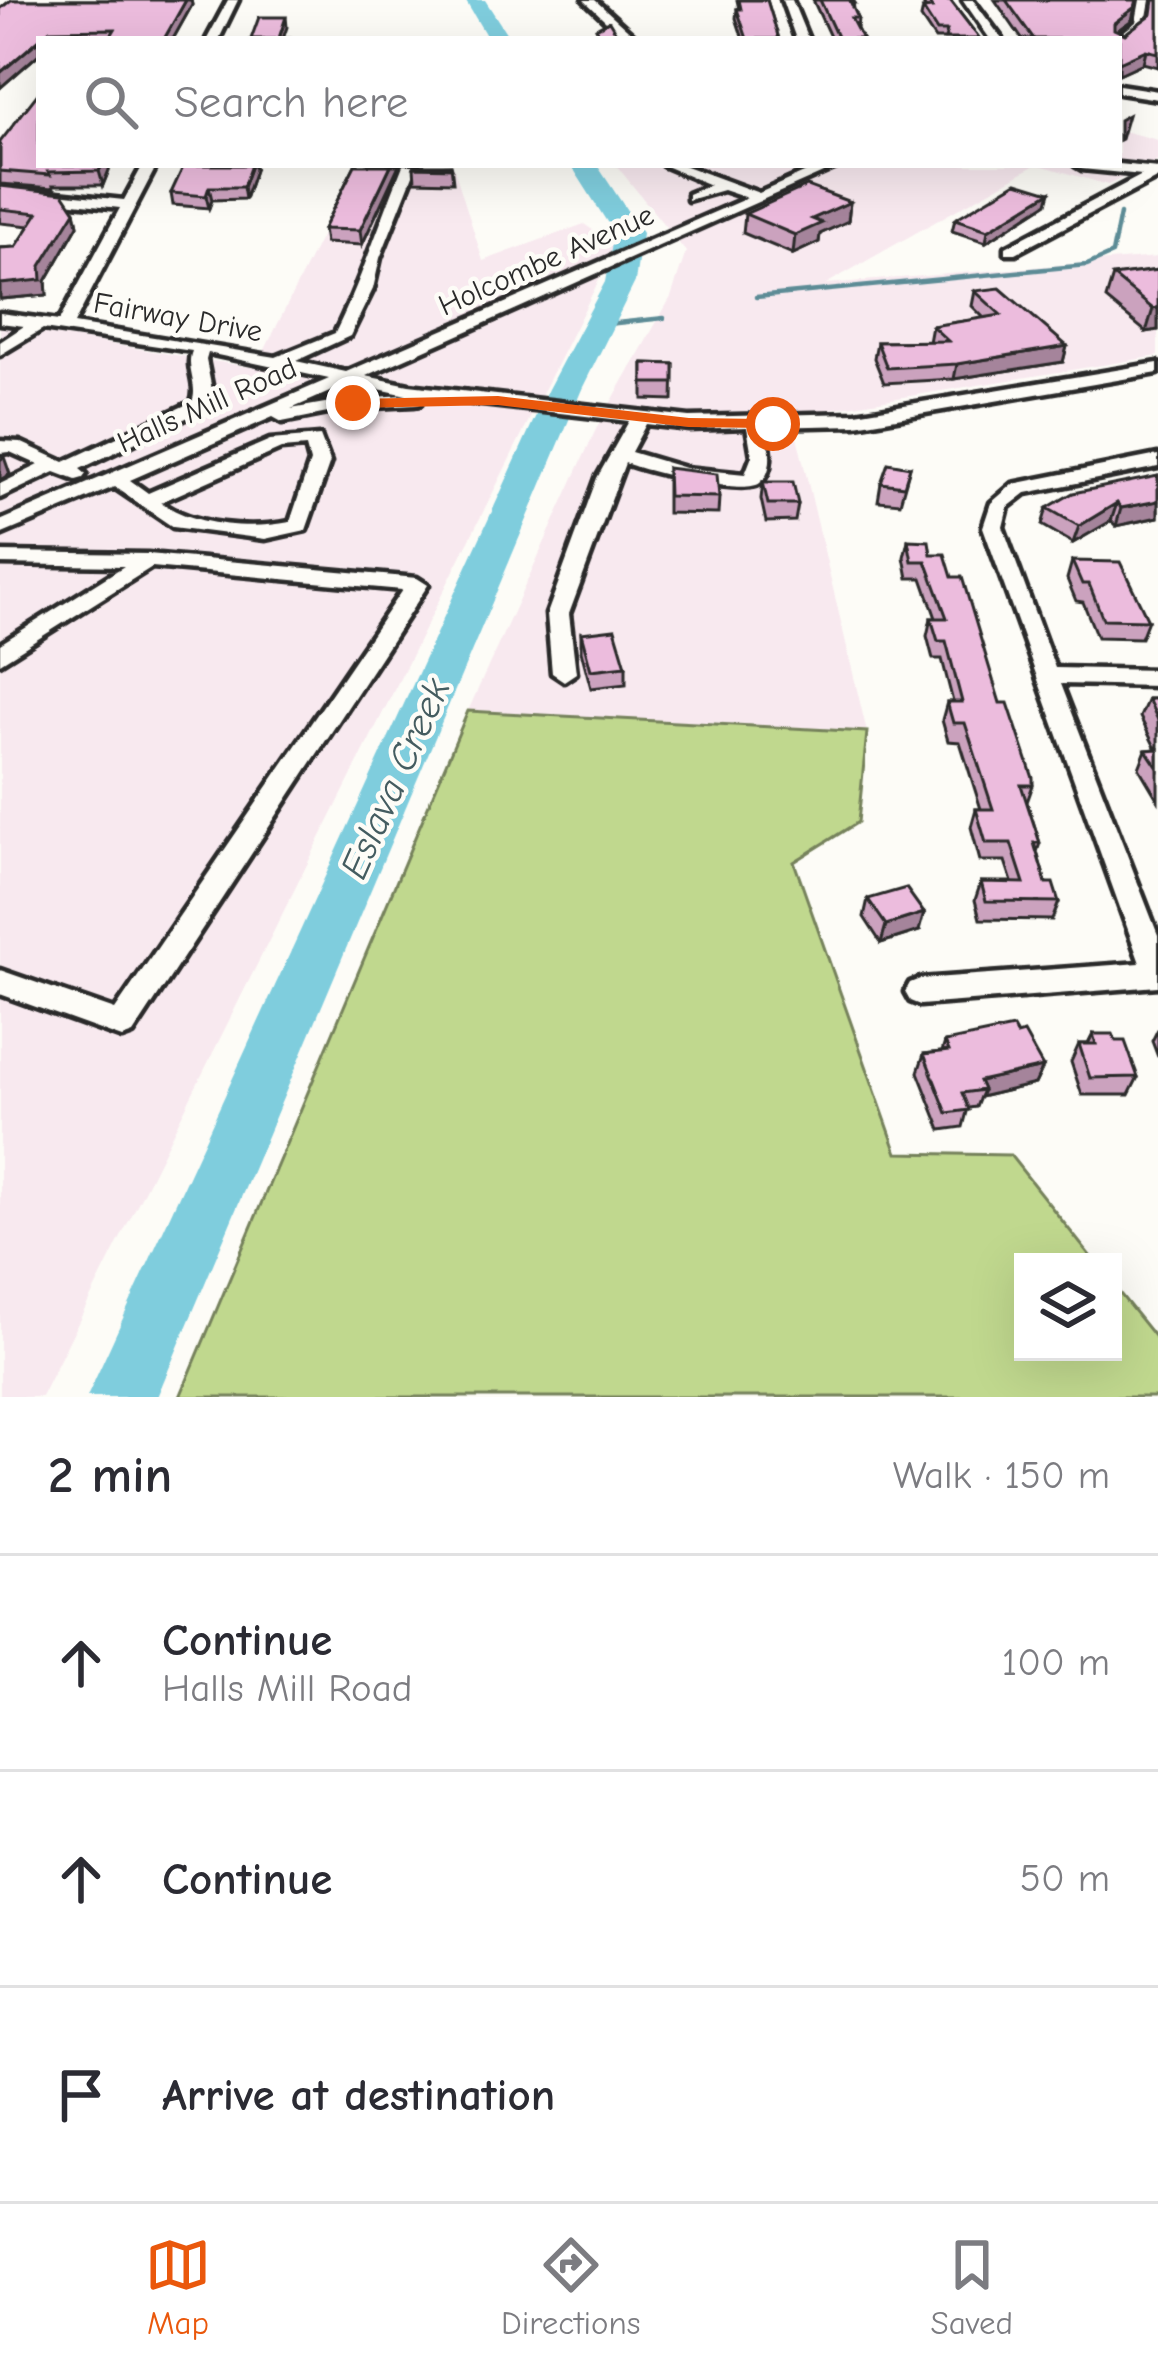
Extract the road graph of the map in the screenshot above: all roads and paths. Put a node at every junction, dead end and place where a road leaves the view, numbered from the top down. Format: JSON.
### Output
{"nodes":[{"id":1,"x":233,"y":0,"type":"edge"},
{"id":2,"x":590,"y":0,"type":"edge"},
{"id":3,"x":787,"y":0,"type":"edge"},
{"id":4,"x":968,"y":0,"type":"edge"},
{"id":5,"x":1145,"y":0,"type":"edge"},
{"id":6,"x":215,"y":36,"type":"edge"},
{"id":7,"x":629,"y":36,"type":"edge"},
{"id":8,"x":801,"y":36,"type":"edge"},
{"id":9,"x":994,"y":36,"type":"edge"},
{"id":10,"x":1122,"y":38,"type":"edge"},
{"id":11,"x":1122,"y":89,"type":"edge"},
{"id":12,"x":1158,"y":95,"type":"edge"},
{"id":13,"x":148,"y":168,"type":"edge"},
{"id":14,"x":409,"y":168,"type":"edge"},
{"id":15,"x":678,"y":168,"type":"edge"},
{"id":16,"x":827,"y":168,"type":"edge"},
{"id":17,"x":1115,"y":168,"type":"edge"},
{"id":18,"x":1158,"y":172,"type":"edge"},
{"id":19,"x":723,"y":185,"type":"junction"},
{"id":20,"x":0,"y":191,"type":"edge"},
{"id":21,"x":693,"y":197,"type":"dead end"},
{"id":22,"x":758,"y":197,"type":"junction"},
{"id":23,"x":130,"y":205,"type":"junction"},
{"id":24,"x":1011,"y":250,"type":"dead end"},
{"id":25,"x":0,"y":318,"type":"edge"},
{"id":26,"x":42,"y":322,"type":"junction"},
{"id":27,"x":65,"y":325,"type":"junction"},
{"id":28,"x":2,"y":347,"type":"edge"},
{"id":29,"x":202,"y":347,"type":"junction"},
{"id":30,"x":278,"y":363,"type":"junction"},
{"id":31,"x":1158,"y":368,"type":"edge"},
{"id":32,"x":346,"y":376,"type":"junction"},
{"id":33,"x":498,"y":400,"type":"junction"},
{"id":34,"x":640,"y":418,"type":"junction"},
{"id":35,"x":756,"y":423,"type":"junction"},
{"id":36,"x":227,"y":429,"type":"junction"},
{"id":37,"x":0,"y":447,"type":"edge"},
{"id":38,"x":620,"y":455,"type":"junction"},
{"id":39,"x":1158,"y":460,"type":"edge"},
{"id":40,"x":59,"y":467,"type":"junction"},
{"id":41,"x":107,"y":481,"type":"junction"},
{"id":42,"x":0,"y":494,"type":"edge"},
{"id":43,"x":147,"y":501,"type":"junction"},
{"id":44,"x":30,"y":515,"type":"junction"},
{"id":45,"x":0,"y":529,"type":"edge"},
{"id":46,"x":0,"y":558,"type":"edge"},
{"id":47,"x":148,"y":560,"type":"junction"},
{"id":48,"x":0,"y":655,"type":"edge"},
{"id":49,"x":564,"y":673,"type":"dead end"},
{"id":50,"x":1047,"y":676,"type":"junction"},
{"id":51,"x":1158,"y":678,"type":"edge"},
{"id":52,"x":1158,"y":974,"type":"edge"},
{"id":53,"x":0,"y":982,"type":"edge"},
{"id":54,"x":920,"y":992,"type":"dead end"}],
"edges":[{"from":1,"to":6,"type":"street"},
{"from":2,"to":7,"type":"street"},
{"from":3,"to":8,"type":"street"},
{"from":4,"to":9,"type":"street"},
{"from":5,"to":10,"type":"street"},
{"from":11,"to":12,"type":"street"},
{"from":13,"to":23,"type":"street"},
{"from":14,"to":30,"type":"street"},
{"from":15,"to":19,"type":"street"},
{"from":16,"to":22,"type":"street","name":"Holcombe Avenue"},
{"from":17,"to":18,"type":"street"},
{"from":18,"to":24,"type":"street"},
{"from":19,"to":21,"type":"street"},
{"from":19,"to":22,"type":"street"},
{"from":20,"to":23,"type":"street"},
{"from":22,"to":32,"type":"street","name":"Holcombe Avenue"},
{"from":23,"to":27,"type":"street"},
{"from":25,"to":26,"type":"street","name":"Fairway Drive"},
{"from":26,"to":27,"type":"street","name":"Fairway Drive"},
{"from":26,"to":28,"type":"street"},
{"from":27,"to":29,"type":"street","name":"Fairway Drive"},
{"from":29,"to":30,"type":"street","name":"Fairway Drive"},
{"from":29,"to":40,"type":"street"},
{"from":30,"to":32,"type":"street","name":"Fairway Drive"},
{"from":31,"to":35,"type":"street","name":"Halls Mill Road"},
{"from":32,"to":33,"type":"street","name":"Halls Mill Road"},
{"from":32,"to":36,"type":"street","name":"Halls Mill Road"},
{"from":33,"to":34,"type":"street","name":"Halls Mill Road"},
{"from":33,"to":36,"type":"street"},
{"from":34,"to":35,"type":"street","name":"Halls Mill Road"},
{"from":34,"to":38,"type":"street"},
{"from":35,"to":38,"type":"street"},
{"from":36,"to":41,"type":"street","name":"Halls Mill Road"},
{"from":37,"to":40,"type":"street"},
{"from":38,"to":49,"type":"street"},
{"from":39,"to":50,"type":"street"},
{"from":40,"to":41,"type":"street"},
{"from":40,"to":42,"type":"street"},
{"from":41,"to":43,"type":"street"},
{"from":41,"to":44,"type":"street","name":"Halls Mill Road"},
{"from":42,"to":44,"type":"street"},
{"from":43,"to":43,"type":"street"},
{"from":44,"to":45,"type":"street","name":"Halls Mill Road"},
{"from":46,"to":47,"type":"street"},
{"from":47,"to":48,"type":"street"},
{"from":47,"to":53,"type":"street"},
{"from":50,"to":51,"type":"street"},
{"from":50,"to":52,"type":"street"},
{"from":52,"to":54,"type":"street"}]}
